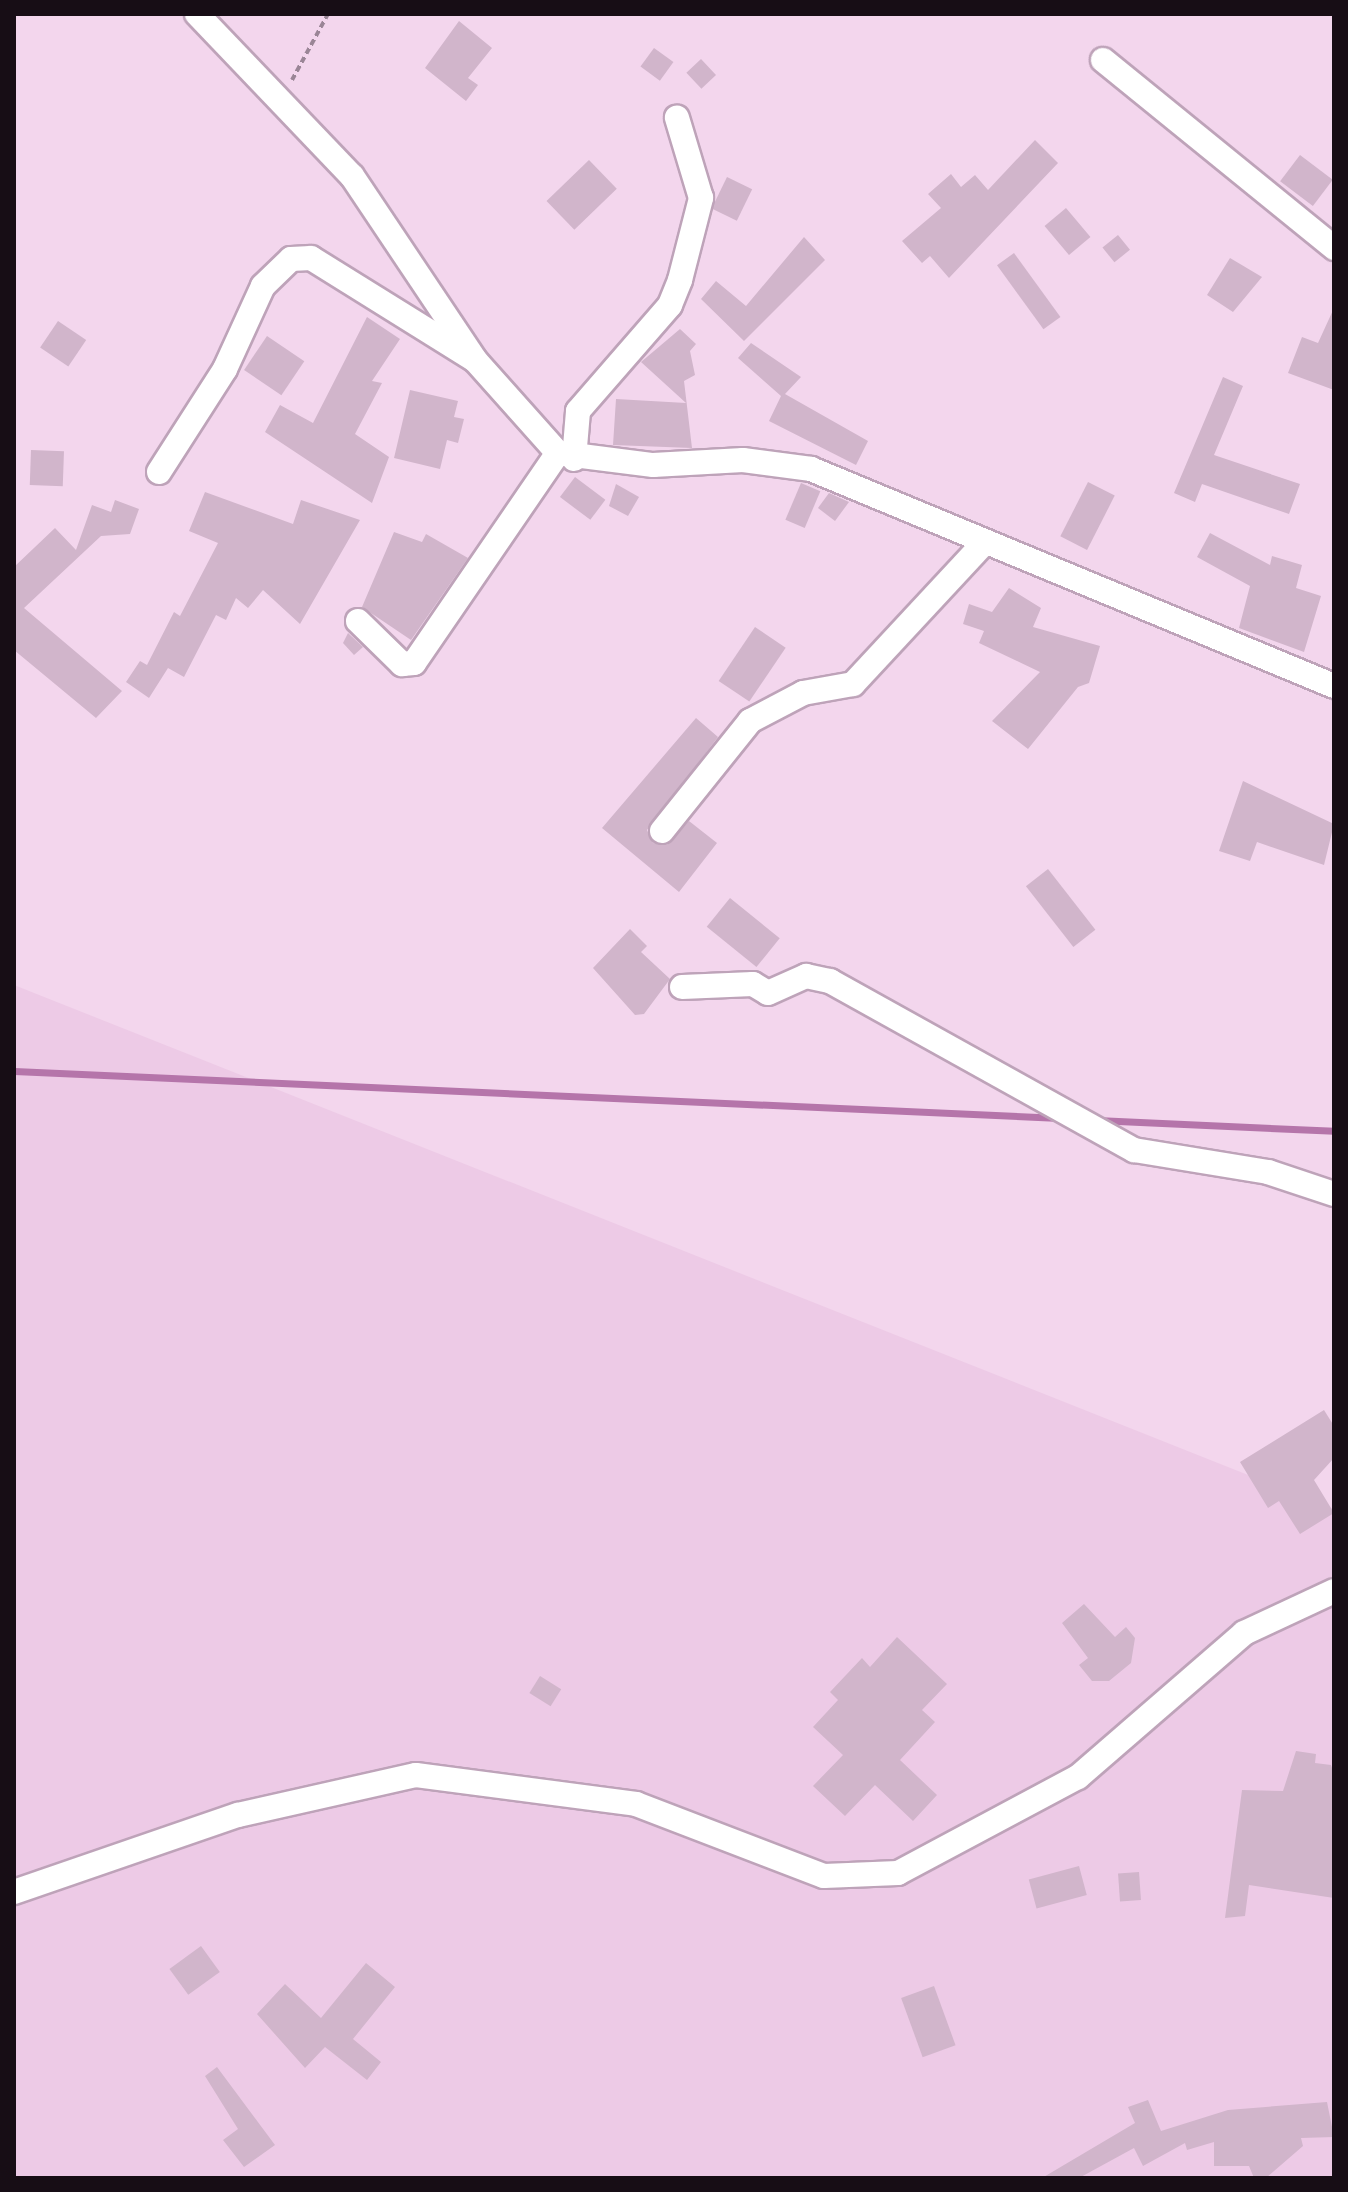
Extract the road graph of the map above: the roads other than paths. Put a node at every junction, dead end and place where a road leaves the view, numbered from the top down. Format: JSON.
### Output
{"nodes":[{"id":1,"x":197,"y":14,"type":"edge"},
{"id":2,"x":1103,"y":60,"type":"dead end"},
{"id":3,"x":677,"y":118,"type":"dead end"},
{"id":4,"x":1334,"y":248,"type":"edge"},
{"id":5,"x":475,"y":360,"type":"junction"},
{"id":6,"x":566,"y":456,"type":"junction"},
{"id":7,"x":159,"y":472,"type":"dead end"},
{"id":8,"x":982,"y":545,"type":"junction"},
{"id":9,"x":358,"y":621,"type":"dead end"},
{"id":10,"x":1334,"y":686,"type":"edge"},
{"id":11,"x":662,"y":831,"type":"dead end"},
{"id":12,"x":682,"y":987,"type":"dead end"},
{"id":13,"x":1334,"y":1194,"type":"edge"},
{"id":14,"x":1334,"y":1591,"type":"edge"},
{"id":15,"x":14,"y":1892,"type":"edge"}],
"edges":[{"from":1,"to":5,"type":"street"},
{"from":2,"to":4,"type":"street"},
{"from":3,"to":6,"type":"street"},
{"from":5,"to":6,"type":"street"},
{"from":5,"to":7,"type":"street"},
{"from":6,"to":8,"type":"street"},
{"from":6,"to":9,"type":"street"},
{"from":8,"to":10,"type":"street"},
{"from":8,"to":11,"type":"street"},
{"from":12,"to":13,"type":"street"},
{"from":14,"to":15,"type":"street"}]}
